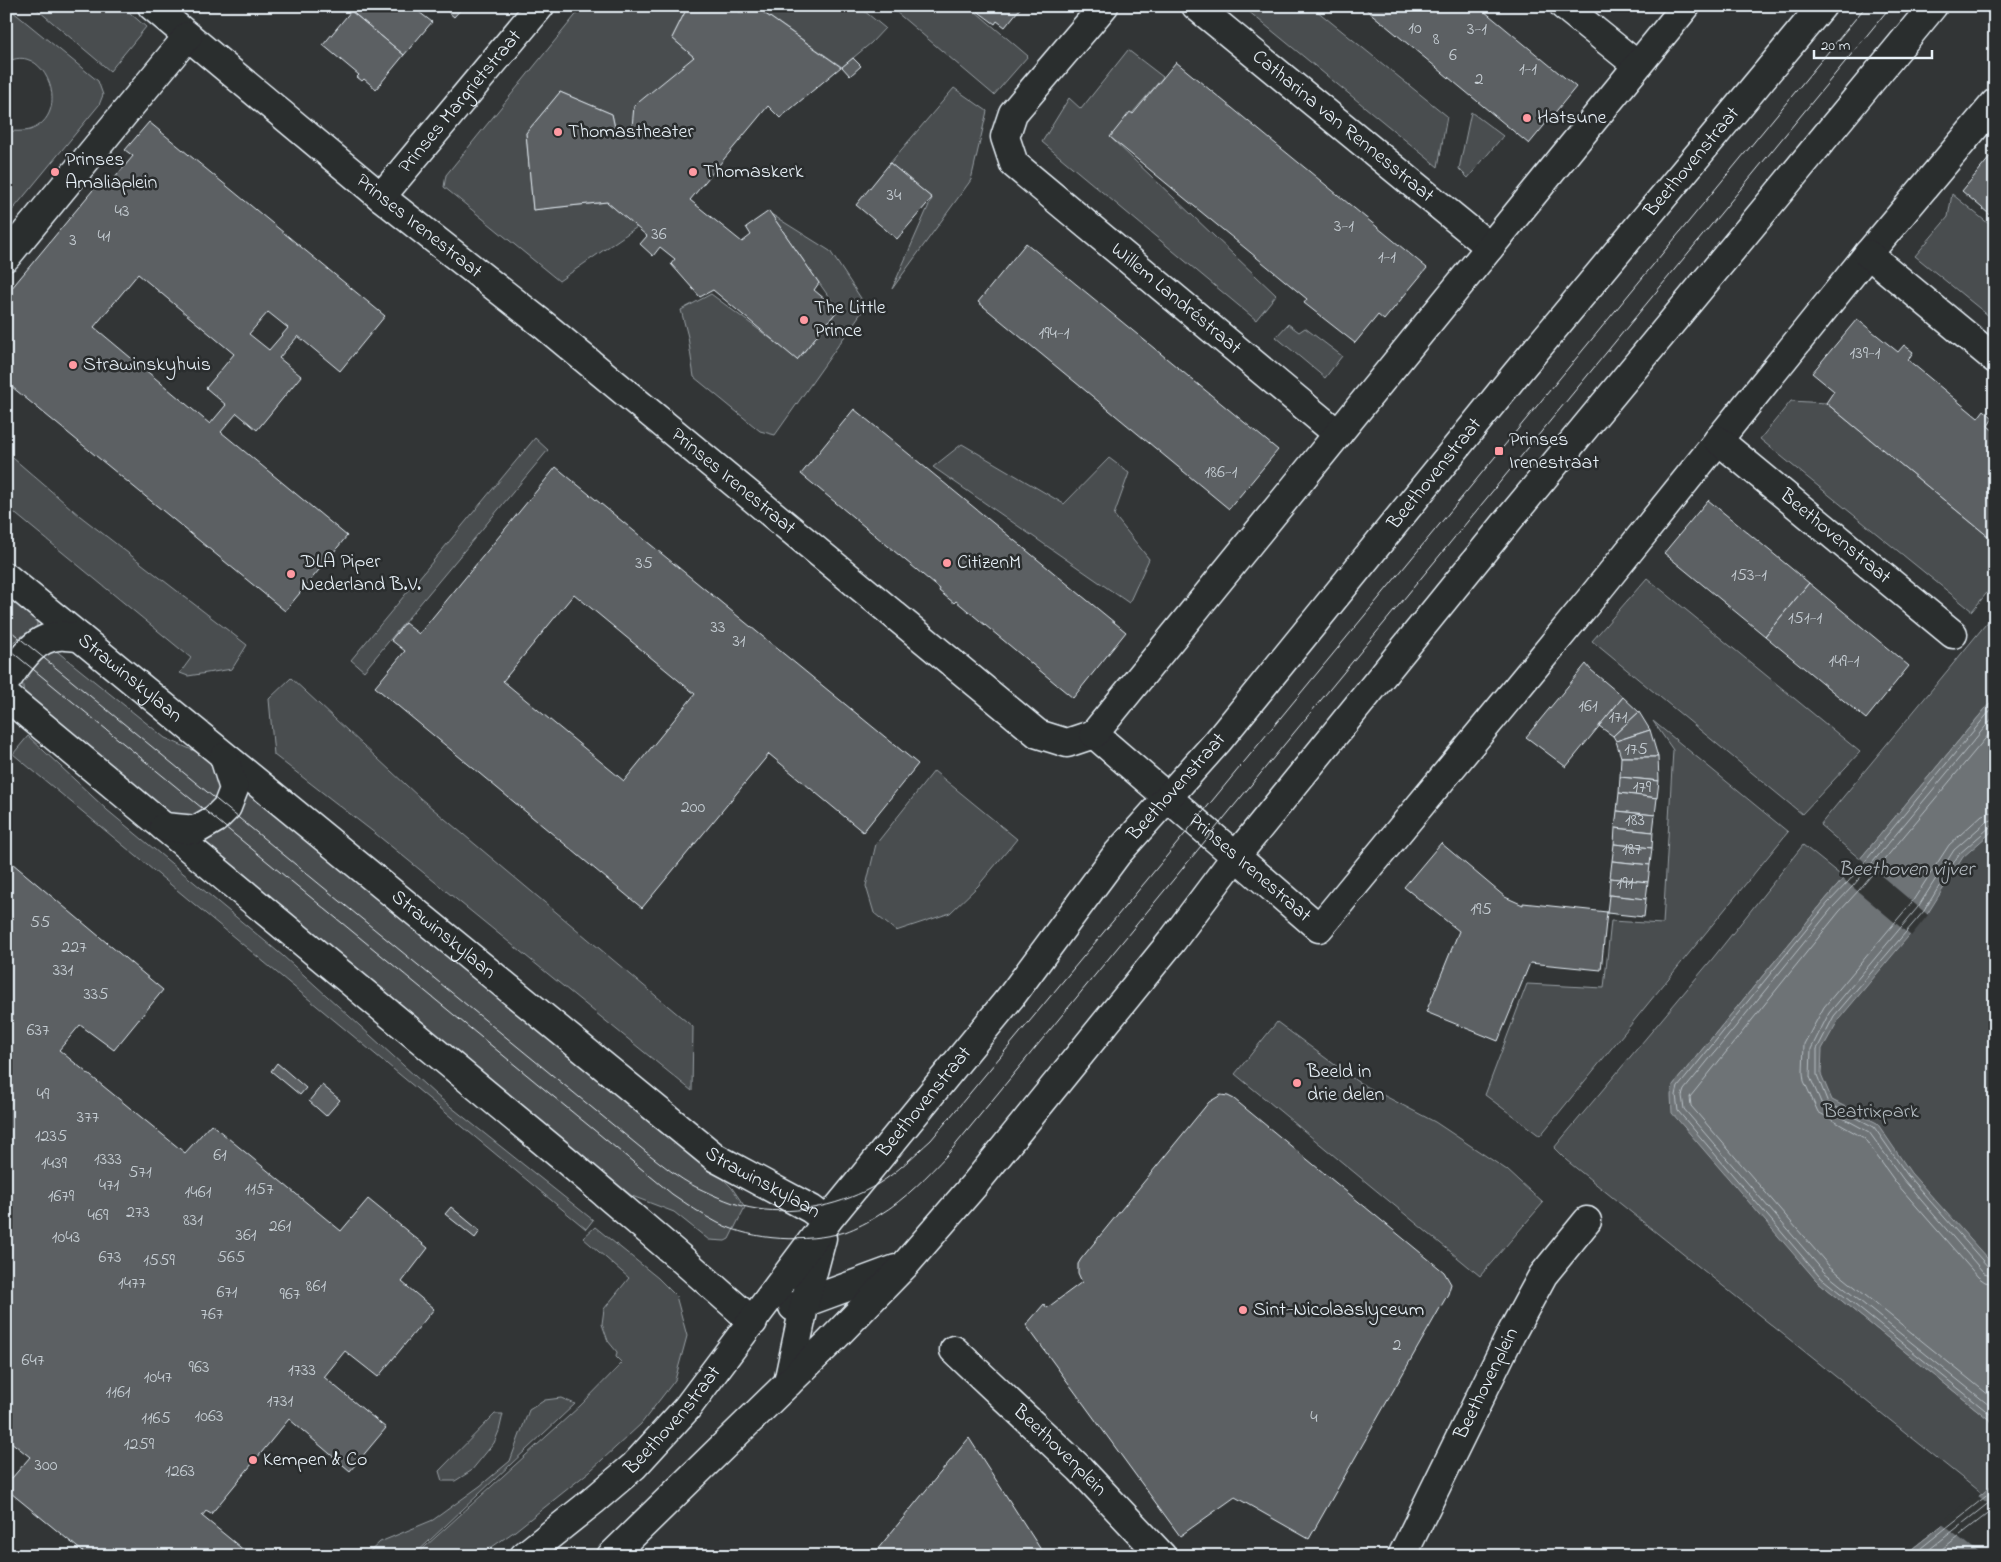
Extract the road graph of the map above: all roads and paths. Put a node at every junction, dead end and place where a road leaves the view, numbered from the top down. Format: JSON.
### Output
{"nodes":[{"id":1,"x":152,"y":6,"type":"edge"},
{"id":2,"x":540,"y":6,"type":"edge"},
{"id":3,"x":1104,"y":6,"type":"edge"},
{"id":4,"x":1196,"y":6,"type":"edge"},
{"id":5,"x":1564,"y":6,"type":"edge"},
{"id":6,"x":1686,"y":6,"type":"edge"},
{"id":7,"x":1822,"y":6,"type":"edge"},
{"id":8,"x":1934,"y":6,"type":"edge"},
{"id":9,"x":188,"y":36,"type":"junction"},
{"id":10,"x":1637,"y":65,"type":"junction"},
{"id":11,"x":1995,"y":103,"type":"edge"},
{"id":12,"x":381,"y":197,"type":"junction"},
{"id":13,"x":1490,"y":247,"type":"junction"},
{"id":14,"x":1868,"y":254,"type":"junction"},
{"id":15,"x":6,"y":257,"type":"edge"},
{"id":16,"x":1995,"y":359,"type":"edge"},
{"id":17,"x":1338,"y":434,"type":"junction"},
{"id":18,"x":1718,"y":440,"type":"junction"},
{"id":19,"x":6,"y":577,"type":"edge"},
{"id":20,"x":1953,"y":634,"type":"dead end"},
{"id":21,"x":79,"y":637,"type":"junction"},
{"id":22,"x":6,"y":681,"type":"edge"},
{"id":23,"x":6,"y":696,"type":"edge"},
{"id":24,"x":1094,"y":734,"type":"junction"},
{"id":25,"x":224,"y":757,"type":"junction"},
{"id":26,"x":1167,"y":798,"type":"junction"},
{"id":27,"x":164,"y":827,"type":"junction"},
{"id":28,"x":1236,"y":856,"type":"junction"},
{"id":29,"x":1586,"y":1220,"type":"dead end"},
{"id":30,"x":827,"y":1221,"type":"junction"},
{"id":31,"x":904,"y":1266,"type":"junction"},
{"id":32,"x":805,"y":1302,"type":"junction"},
{"id":33,"x":753,"y":1322,"type":"junction"},
{"id":34,"x":954,"y":1350,"type":"dead end"},
{"id":35,"x":788,"y":1383,"type":"junction"},
{"id":36,"x":524,"y":1556,"type":"edge"},
{"id":37,"x":611,"y":1556,"type":"edge"},
{"id":38,"x":1162,"y":1556,"type":"edge"},
{"id":39,"x":1402,"y":1556,"type":"edge"}],
"edges":[{"from":1,"to":9,"type":"street","name":"Prinses Irenestraat"},
{"from":2,"to":12,"type":"street","name":"Prinses Margrietstraat"},
{"from":3,"to":17,"type":"street","name":"Willem Landréstraat"},
{"from":4,"to":13,"type":"street","name":"Catharina van Rennesstraat"},
{"from":5,"to":10,"type":"street"},
{"from":6,"to":10,"type":"street"},
{"from":7,"to":26,"type":"street","name":"Beethovenstraat"},
{"from":8,"to":28,"type":"street"},
{"from":9,"to":12,"type":"street","name":"Prinses Irenestraat"},
{"from":9,"to":15,"type":"street"},
{"from":10,"to":13,"type":"street"},
{"from":11,"to":14,"type":"street"},
{"from":12,"to":24,"type":"street","name":"Prinses Irenestraat"},
{"from":13,"to":17,"type":"street"},
{"from":14,"to":16,"type":"street"},
{"from":14,"to":18,"type":"street"},
{"from":17,"to":24,"type":"street"},
{"from":18,"to":20,"type":"street","name":"Beethovenstraat"},
{"from":18,"to":28,"type":"street","name":"Prinses Irenestraat"},
{"from":19,"to":21,"type":"street","name":"Strawinskylaan"},
{"from":21,"to":22,"type":"street"},
{"from":21,"to":25,"type":"street","name":"Strawinskylaan"},
{"from":23,"to":27,"type":"street"},
{"from":24,"to":26,"type":"street","name":"Prinses Irenestraat"},
{"from":25,"to":27,"type":"street"},
{"from":25,"to":30,"type":"street","name":"Strawinskylaan"},
{"from":26,"to":28,"type":"street","name":"Prinses Irenestraat"},
{"from":26,"to":30,"type":"street","name":"Beethovenstraat"},
{"from":27,"to":33,"type":"street"},
{"from":28,"to":31,"type":"street"},
{"from":29,"to":39,"type":"street","name":"Beethovenplein"},
{"from":30,"to":32,"type":"street","name":"Strawinskylaan"},
{"from":30,"to":33,"type":"street","name":"Beethovenstraat"},
{"from":31,"to":32,"type":"street"},
{"from":31,"to":35,"type":"street"},
{"from":32,"to":33,"type":"street"},
{"from":32,"to":35,"type":"street","name":"Strawinskylaan"},
{"from":33,"to":36,"type":"street","name":"Beethovenstraat"},
{"from":34,"to":38,"type":"street","name":"Beethovenplein"},
{"from":35,"to":37,"type":"street"}]}
